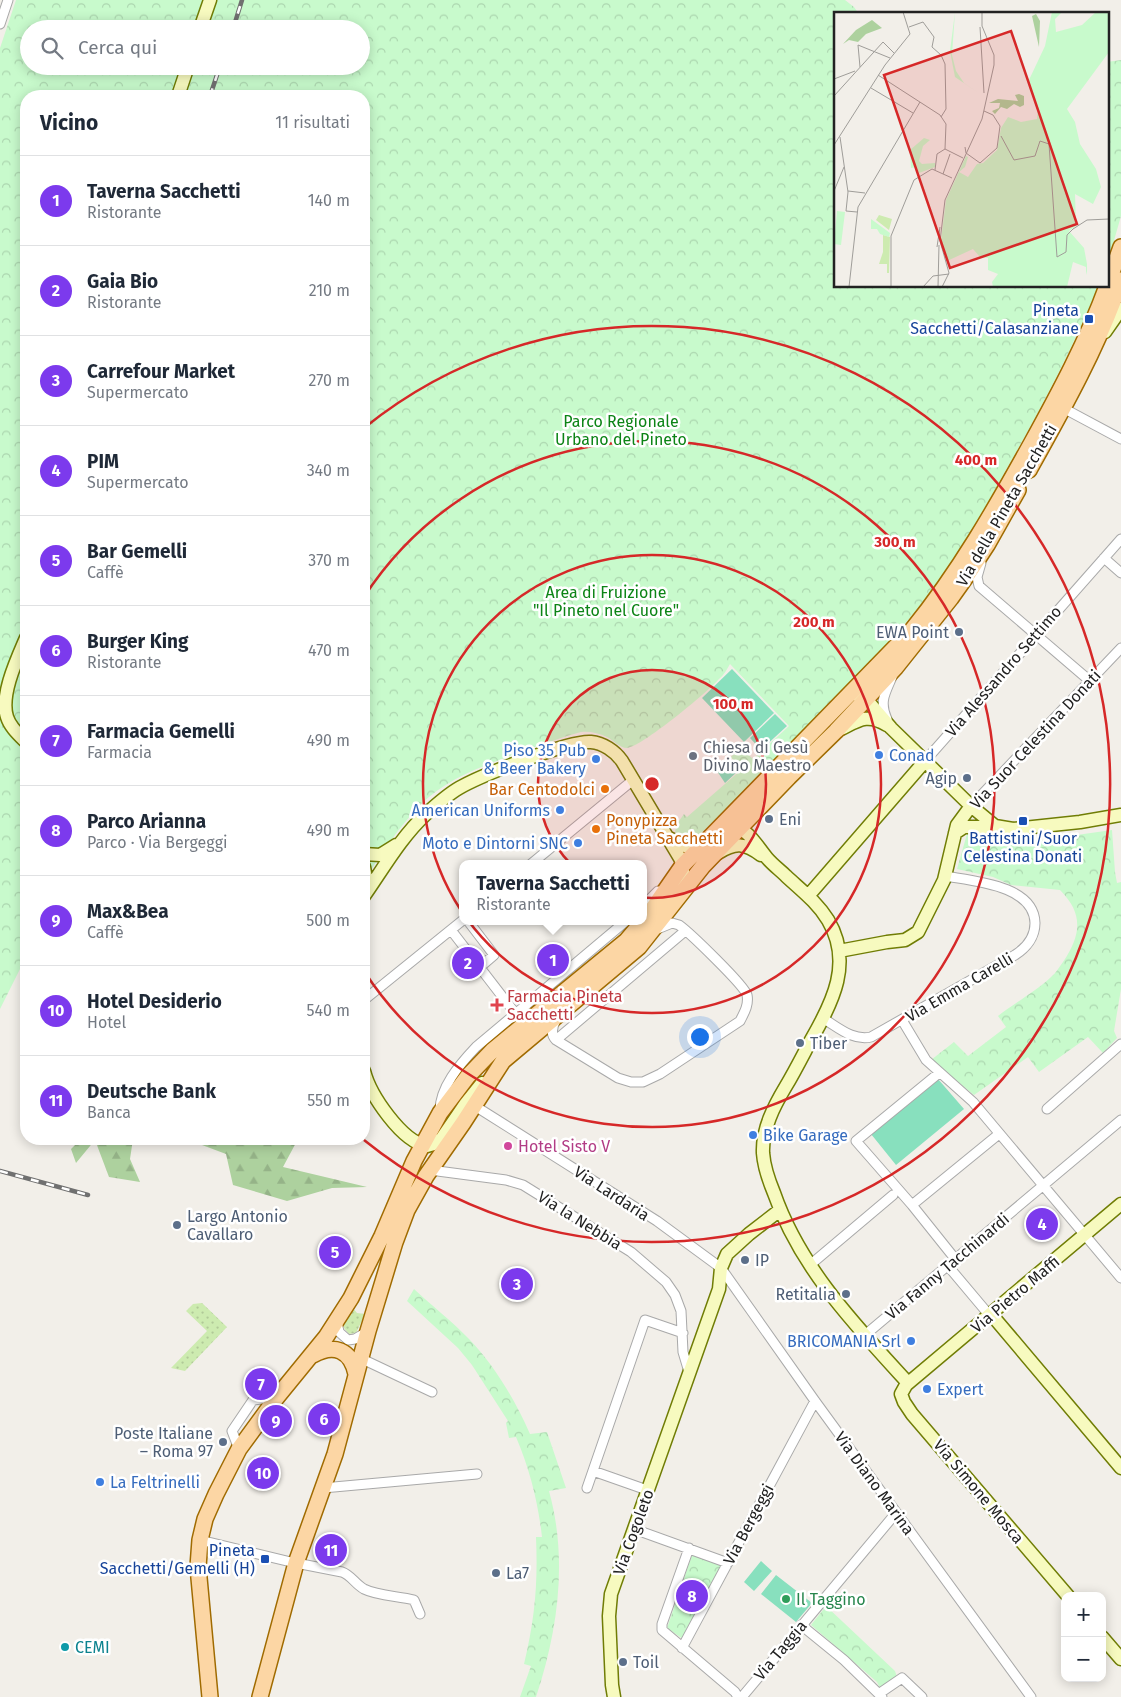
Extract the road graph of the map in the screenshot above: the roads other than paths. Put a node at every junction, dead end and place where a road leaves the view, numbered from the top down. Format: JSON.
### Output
{"nodes":[{"id":1,"x":8,"y":0,"type":"edge"},
{"id":2,"x":210,"y":0,"type":"edge"},
{"id":3,"x":203,"y":20,"type":"edge"},
{"id":4,"x":0,"y":24,"type":"edge"},
{"id":5,"x":185,"y":75,"type":"edge"},
{"id":6,"x":180,"y":90,"type":"edge"},
{"id":7,"x":1121,"y":247,"type":"edge"},
{"id":8,"x":1121,"y":280,"type":"edge"},
{"id":9,"x":1108,"y":283,"type":"edge"},
{"id":10,"x":1106,"y":288,"type":"edge"},
{"id":11,"x":1121,"y":309,"type":"edge"},
{"id":12,"x":1093,"y":348,"type":"junction"},
{"id":13,"x":1063,"y":408,"type":"junction"},
{"id":14,"x":1121,"y":439,"type":"edge"},
{"id":15,"x":1121,"y":539,"type":"edge"},
{"id":16,"x":987,"y":544,"type":"junction"},
{"id":17,"x":1104,"y":558,"type":"junction"},
{"id":18,"x":1121,"y":572,"type":"edge"},
{"id":19,"x":979,"y":586,"type":"junction"},
{"id":20,"x":951,"y":598,"type":"junction"},
{"id":21,"x":1036,"y":634,"type":"junction"},
{"id":22,"x":1121,"y":648,"type":"edge"},
{"id":23,"x":20,"y":654,"type":"edge"},
{"id":24,"x":896,"y":667,"type":"junction"},
{"id":25,"x":1090,"y":680,"type":"junction"},
{"id":26,"x":850,"y":695,"type":"junction"},
{"id":27,"x":866,"y":699,"type":"junction"},
{"id":28,"x":892,"y":728,"type":"junction"},
{"id":29,"x":836,"y":731,"type":"junction"},
{"id":30,"x":20,"y":736,"type":"edge"},
{"id":31,"x":925,"y":761,"type":"junction"},
{"id":32,"x":633,"y":780,"type":"junction"},
{"id":33,"x":971,"y":806,"type":"junction"},
{"id":34,"x":1121,"y":815,"type":"edge"},
{"id":35,"x":722,"y":826,"type":"junction"},
{"id":36,"x":739,"y":828,"type":"junction"},
{"id":37,"x":998,"y":828,"type":"junction"},
{"id":38,"x":955,"y":834,"type":"junction"},
{"id":39,"x":667,"y":837,"type":"junction"},
{"id":40,"x":710,"y":838,"type":"junction"},
{"id":41,"x":404,"y":840,"type":"junction"},
{"id":42,"x":370,"y":855,"type":"edge"},
{"id":43,"x":768,"y":859,"type":"junction"},
{"id":44,"x":536,"y":860,"type":"edge"},
{"id":45,"x":710,"y":860,"type":"junction"},
{"id":46,"x":680,"y":869,"type":"junction"},
{"id":47,"x":945,"y":876,"type":"junction"},
{"id":48,"x":370,"y":887,"type":"edge"},
{"id":49,"x":808,"y":896,"type":"junction"},
{"id":50,"x":647,"y":902,"type":"edge"},
{"id":51,"x":673,"y":906,"type":"junction"},
{"id":52,"x":647,"y":918,"type":"edge"},
{"id":53,"x":459,"y":923,"type":"edge"},
{"id":54,"x":471,"y":925,"type":"edge"},
{"id":55,"x":622,"y":925,"type":"edge"},
{"id":56,"x":641,"y":925,"type":"edge"},
{"id":57,"x":451,"y":930,"type":"junction"},
{"id":58,"x":655,"y":930,"type":"junction"},
{"id":59,"x":686,"y":931,"type":"junction"},
{"id":60,"x":839,"y":951,"type":"junction"},
{"id":61,"x":480,"y":967,"type":"junction"},
{"id":62,"x":370,"y":995,"type":"edge"},
{"id":63,"x":515,"y":1013,"type":"junction"},
{"id":64,"x":560,"y":1014,"type":"junction"},
{"id":65,"x":824,"y":1018,"type":"junction"},
{"id":66,"x":902,"y":1020,"type":"junction"},
{"id":67,"x":556,"y":1040,"type":"junction"},
{"id":68,"x":1121,"y":1044,"type":"edge"},
{"id":69,"x":503,"y":1061,"type":"junction"},
{"id":70,"x":939,"y":1073,"type":"junction"},
{"id":71,"x":370,"y":1086,"type":"edge"},
{"id":72,"x":475,"y":1106,"type":"junction"},
{"id":73,"x":1047,"y":1109,"type":"dead end"},
{"id":74,"x":440,"y":1113,"type":"junction"},
{"id":75,"x":1121,"y":1120,"type":"edge"},
{"id":76,"x":999,"y":1134,"type":"junction"},
{"id":77,"x":422,"y":1145,"type":"junction"},
{"id":78,"x":430,"y":1170,"type":"junction"},
{"id":79,"x":1043,"y":1186,"type":"junction"},
{"id":80,"x":893,"y":1195,"type":"dead end"},
{"id":81,"x":1121,"y":1204,"type":"edge"},
{"id":82,"x":912,"y":1205,"type":"junction"},
{"id":83,"x":780,"y":1210,"type":"junction"},
{"id":84,"x":1084,"y":1235,"type":"junction"},
{"id":85,"x":952,"y":1263,"type":"junction"},
{"id":86,"x":810,"y":1265,"type":"junction"},
{"id":87,"x":721,"y":1268,"type":"junction"},
{"id":88,"x":1121,"y":1278,"type":"edge"},
{"id":89,"x":988,"y":1312,"type":"junction"},
{"id":90,"x":337,"y":1321,"type":"junction"},
{"id":91,"x":368,"y":1331,"type":"junction"},
{"id":92,"x":683,"y":1333,"type":"junction"},
{"id":93,"x":865,"y":1335,"type":"junction"},
{"id":94,"x":312,"y":1356,"type":"junction"},
{"id":95,"x":360,"y":1358,"type":"junction"},
{"id":96,"x":689,"y":1372,"type":"junction"},
{"id":97,"x":356,"y":1374,"type":"junction"},
{"id":98,"x":908,"y":1383,"type":"junction"},
{"id":99,"x":432,"y":1392,"type":"dead end"},
{"id":100,"x":815,"y":1401,"type":"junction"},
{"id":101,"x":1121,"y":1468,"type":"edge"},
{"id":102,"x":593,"y":1471,"type":"junction"},
{"id":103,"x":477,"y":1474,"type":"dead end"},
{"id":104,"x":322,"y":1488,"type":"junction"},
{"id":105,"x":587,"y":1488,"type":"dead end"},
{"id":106,"x":648,"y":1490,"type":"junction"},
{"id":107,"x":896,"y":1513,"type":"junction"},
{"id":108,"x":634,"y":1529,"type":"junction"},
{"id":109,"x":200,"y":1540,"type":"junction"},
{"id":110,"x":689,"y":1548,"type":"junction"},
{"id":111,"x":296,"y":1563,"type":"junction"},
{"id":112,"x":728,"y":1563,"type":"junction"},
{"id":113,"x":1065,"y":1592,"type":"edge"},
{"id":114,"x":420,"y":1614,"type":"dead end"},
{"id":115,"x":801,"y":1624,"type":"junction"},
{"id":116,"x":1106,"y":1642,"type":"edge"},
{"id":117,"x":682,"y":1648,"type":"junction"},
{"id":118,"x":1121,"y":1659,"type":"edge"},
{"id":119,"x":881,"y":1695,"type":"edge"},
{"id":120,"x":210,"y":1697,"type":"edge"},
{"id":121,"x":260,"y":1697,"type":"edge"},
{"id":122,"x":614,"y":1697,"type":"edge"},
{"id":123,"x":740,"y":1697,"type":"edge"},
{"id":124,"x":922,"y":1697,"type":"edge"},
{"id":125,"x":1031,"y":1697,"type":"edge"}],
"edges":[{"from":1,"to":4,"type":"street"},
{"from":2,"to":3,"type":"street"},
{"from":5,"to":6,"type":"street"},
{"from":7,"to":9,"type":"main road","name":"Via della Pineta Sacchetti"},
{"from":8,"to":12,"type":"main road","name":"Via della Pineta Sacchetti"},
{"from":10,"to":26,"type":"main road","name":"Via della Pineta Sacchetti"},
{"from":11,"to":12,"type":"street","name":"Via della Pineta Sacchetti"},
{"from":12,"to":13,"type":"main road","name":"Via della Pineta Sacchetti"},
{"from":13,"to":14,"type":"street"},
{"from":13,"to":16,"type":"main road","name":"Via della Pineta Sacchetti"},
{"from":15,"to":17,"type":"street","name":"Via Alessandro Settimo"},
{"from":16,"to":19,"type":"street"},
{"from":16,"to":20,"type":"main road","name":"Via della Pineta Sacchetti"},
{"from":17,"to":18,"type":"street"},
{"from":17,"to":21,"type":"street","name":"Via Alessandro Settimo"},
{"from":19,"to":20,"type":"street"},
{"from":19,"to":21,"type":"street"},
{"from":20,"to":24,"type":"main road","name":"Via della Pineta Sacchetti"},
{"from":21,"to":25,"type":"street"},
{"from":21,"to":31,"type":"street","name":"Via Alessandro Settimo"},
{"from":22,"to":25,"type":"street","name":"Via Suor Celestina Donati"},
{"from":23,"to":30,"type":"street"},
{"from":24,"to":27,"type":"main road","name":"Via della Pineta Sacchetti"},
{"from":24,"to":28,"type":"street"},
{"from":25,"to":33,"type":"street","name":"Via Suor Celestina Donati"},
{"from":26,"to":27,"type":"street"},
{"from":26,"to":35,"type":"main road","name":"Via della Pineta Sacchetti"},
{"from":27,"to":28,"type":"street"},
{"from":27,"to":29,"type":"main road","name":"Via della Pineta Sacchetti"},
{"from":28,"to":29,"type":"street","name":"Via della Pineta Sacchetti"},
{"from":28,"to":31,"type":"street"},
{"from":29,"to":36,"type":"main road","name":"Via della Pineta Sacchetti"},
{"from":31,"to":33,"type":"street"},
{"from":31,"to":49,"type":"street","name":"Via Alessandro Settimo"},
{"from":32,"to":39,"type":"street"},
{"from":32,"to":41,"type":"street"},
{"from":32,"to":44,"type":"street"},
{"from":33,"to":37,"type":"street"},
{"from":33,"to":38,"type":"street","name":"Via Suor Celestina Donati"},
{"from":34,"to":37,"type":"street","name":"Via Suor Celestina Donati"},
{"from":35,"to":36,"type":"street"},
{"from":35,"to":40,"type":"main road","name":"Via della Pineta Sacchetti"},
{"from":36,"to":43,"type":"street"},
{"from":36,"to":45,"type":"main road","name":"Via della Pineta Sacchetti"},
{"from":37,"to":38,"type":"street","name":"Via Suor Celestina Donati"},
{"from":38,"to":47,"type":"street","name":"Via Suor Celestina Donati"},
{"from":39,"to":40,"type":"street"},
{"from":39,"to":46,"type":"street"},
{"from":40,"to":46,"type":"main road","name":"Via della Pineta Sacchetti"},
{"from":41,"to":42,"type":"street"},
{"from":41,"to":48,"type":"street"},
{"from":43,"to":45,"type":"street"},
{"from":43,"to":49,"type":"street"},
{"from":45,"to":51,"type":"main road","name":"Via della Pineta Sacchetti"},
{"from":46,"to":50,"type":"street","name":"Via della Pineta Sacchetti"},
{"from":46,"to":51,"type":"street","name":"Via della Pineta Sacchetti"},
{"from":46,"to":52,"type":"main road","name":"Via della Pineta Sacchetti"},
{"from":47,"to":60,"type":"street","name":"Via Suor Celestina Donati"},
{"from":47,"to":66,"type":"street","name":"Via Emma Carelli"},
{"from":49,"to":60,"type":"street"},
{"from":51,"to":58,"type":"main road","name":"Via della Pineta Sacchetti"},
{"from":53,"to":57,"type":"street"},
{"from":54,"to":61,"type":"street"},
{"from":55,"to":63,"type":"street","name":"Via della Pineta Sacchetti"},
{"from":56,"to":74,"type":"main road","name":"Via della Pineta Sacchetti"},
{"from":57,"to":61,"type":"street"},
{"from":57,"to":62,"type":"street"},
{"from":58,"to":59,"type":"street"},
{"from":58,"to":64,"type":"main road","name":"Via della Pineta Sacchetti"},
{"from":59,"to":67,"type":"street"},
{"from":59,"to":67,"type":"street"},
{"from":60,"to":65,"type":"street"},
{"from":61,"to":63,"type":"street"},
{"from":63,"to":74,"type":"street","name":"Via della Pineta Sacchetti"},
{"from":64,"to":67,"type":"street"},
{"from":64,"to":69,"type":"main road","name":"Via della Pineta Sacchetti"},
{"from":65,"to":66,"type":"street","name":"Via Emma Carelli"},
{"from":65,"to":83,"type":"street"},
{"from":66,"to":70,"type":"street"},
{"from":68,"to":73,"type":"street"},
{"from":69,"to":72,"type":"main road","name":"Via della Pineta Sacchetti"},
{"from":69,"to":77,"type":"street","name":"Via della Pineta Sacchetti"},
{"from":70,"to":76,"type":"street"},
{"from":70,"to":82,"type":"street"},
{"from":71,"to":77,"type":"street"},
{"from":72,"to":78,"type":"main road","name":"Via della Pineta Sacchetti"},
{"from":72,"to":87,"type":"street","name":"Via Lardaria"},
{"from":74,"to":77,"type":"main road","name":"Via della Pineta Sacchetti"},
{"from":75,"to":79,"type":"street","name":"Via Fanny Tacchinardi"},
{"from":76,"to":79,"type":"street"},
{"from":76,"to":82,"type":"street"},
{"from":77,"to":90,"type":"main road","name":"Via della Pineta Sacchetti"},
{"from":78,"to":91,"type":"main road","name":"Via della Pineta Sacchetti"},
{"from":78,"to":92,"type":"street","name":"Via la Nebbia"},
{"from":79,"to":84,"type":"street"},
{"from":79,"to":85,"type":"street","name":"Via Fanny Tacchinardi"},
{"from":80,"to":86,"type":"street"},
{"from":81,"to":84,"type":"street","name":"Via Pietro Maffi"},
{"from":82,"to":85,"type":"street"},
{"from":83,"to":86,"type":"street"},
{"from":83,"to":87,"type":"street","name":"Via Cogoleto"},
{"from":84,"to":88,"type":"street"},
{"from":84,"to":89,"type":"street","name":"Via Pietro Maffi"},
{"from":85,"to":89,"type":"street"},
{"from":85,"to":93,"type":"street","name":"Via Fanny Tacchinardi"},
{"from":86,"to":93,"type":"street"},
{"from":87,"to":96,"type":"street","name":"Via Cogoleto"},
{"from":87,"to":100,"type":"street","name":"Via Diano Marina"},
{"from":89,"to":98,"type":"street","name":"Via Pietro Maffi"},
{"from":89,"to":101,"type":"street"},
{"from":90,"to":91,"type":"street"},
{"from":90,"to":94,"type":"main road","name":"Via della Pineta Sacchetti"},
{"from":91,"to":95,"type":"main road","name":"Via della Pineta Sacchetti"},
{"from":92,"to":96,"type":"street"},
{"from":92,"to":102,"type":"street"},
{"from":93,"to":98,"type":"street"},
{"from":94,"to":97,"type":"main road"},
{"from":94,"to":109,"type":"main road","name":"Via della Pineta Sacchetti"},
{"from":95,"to":97,"type":"main road","name":"Via della Pineta Sacchetti"},
{"from":95,"to":99,"type":"street"},
{"from":96,"to":106,"type":"street","name":"Via Cogoleto"},
{"from":97,"to":104,"type":"main road","name":"Via della Pineta Sacchetti"},
{"from":98,"to":113,"type":"street","name":"Via Simone Mosca"},
{"from":100,"to":107,"type":"street","name":"Via Diano Marina"},
{"from":100,"to":112,"type":"street","name":"Via Bergeggi"},
{"from":102,"to":105,"type":"street"},
{"from":102,"to":106,"type":"street"},
{"from":103,"to":104,"type":"street"},
{"from":104,"to":111,"type":"main road","name":"Via della Pineta Sacchetti"},
{"from":106,"to":108,"type":"street","name":"Via Cogoleto"},
{"from":107,"to":115,"type":"street","name":"Via Taggia"},
{"from":107,"to":125,"type":"street","name":"Via Diano Marina"},
{"from":108,"to":110,"type":"street"},
{"from":108,"to":122,"type":"street","name":"Via Cogoleto"},
{"from":109,"to":111,"type":"street"},
{"from":109,"to":120,"type":"main road","name":"Via della Pineta Sacchetti"},
{"from":110,"to":112,"type":"street"},
{"from":110,"to":117,"type":"street"},
{"from":111,"to":114,"type":"street"},
{"from":111,"to":121,"type":"main road","name":"Via della Pineta Sacchetti"},
{"from":112,"to":117,"type":"street","name":"Via Bergeggi"},
{"from":115,"to":119,"type":"street"},
{"from":115,"to":123,"type":"street","name":"Via Taggia"},
{"from":116,"to":118,"type":"street"},
{"from":117,"to":123,"type":"street"},
{"from":119,"to":124,"type":"street"}]}
